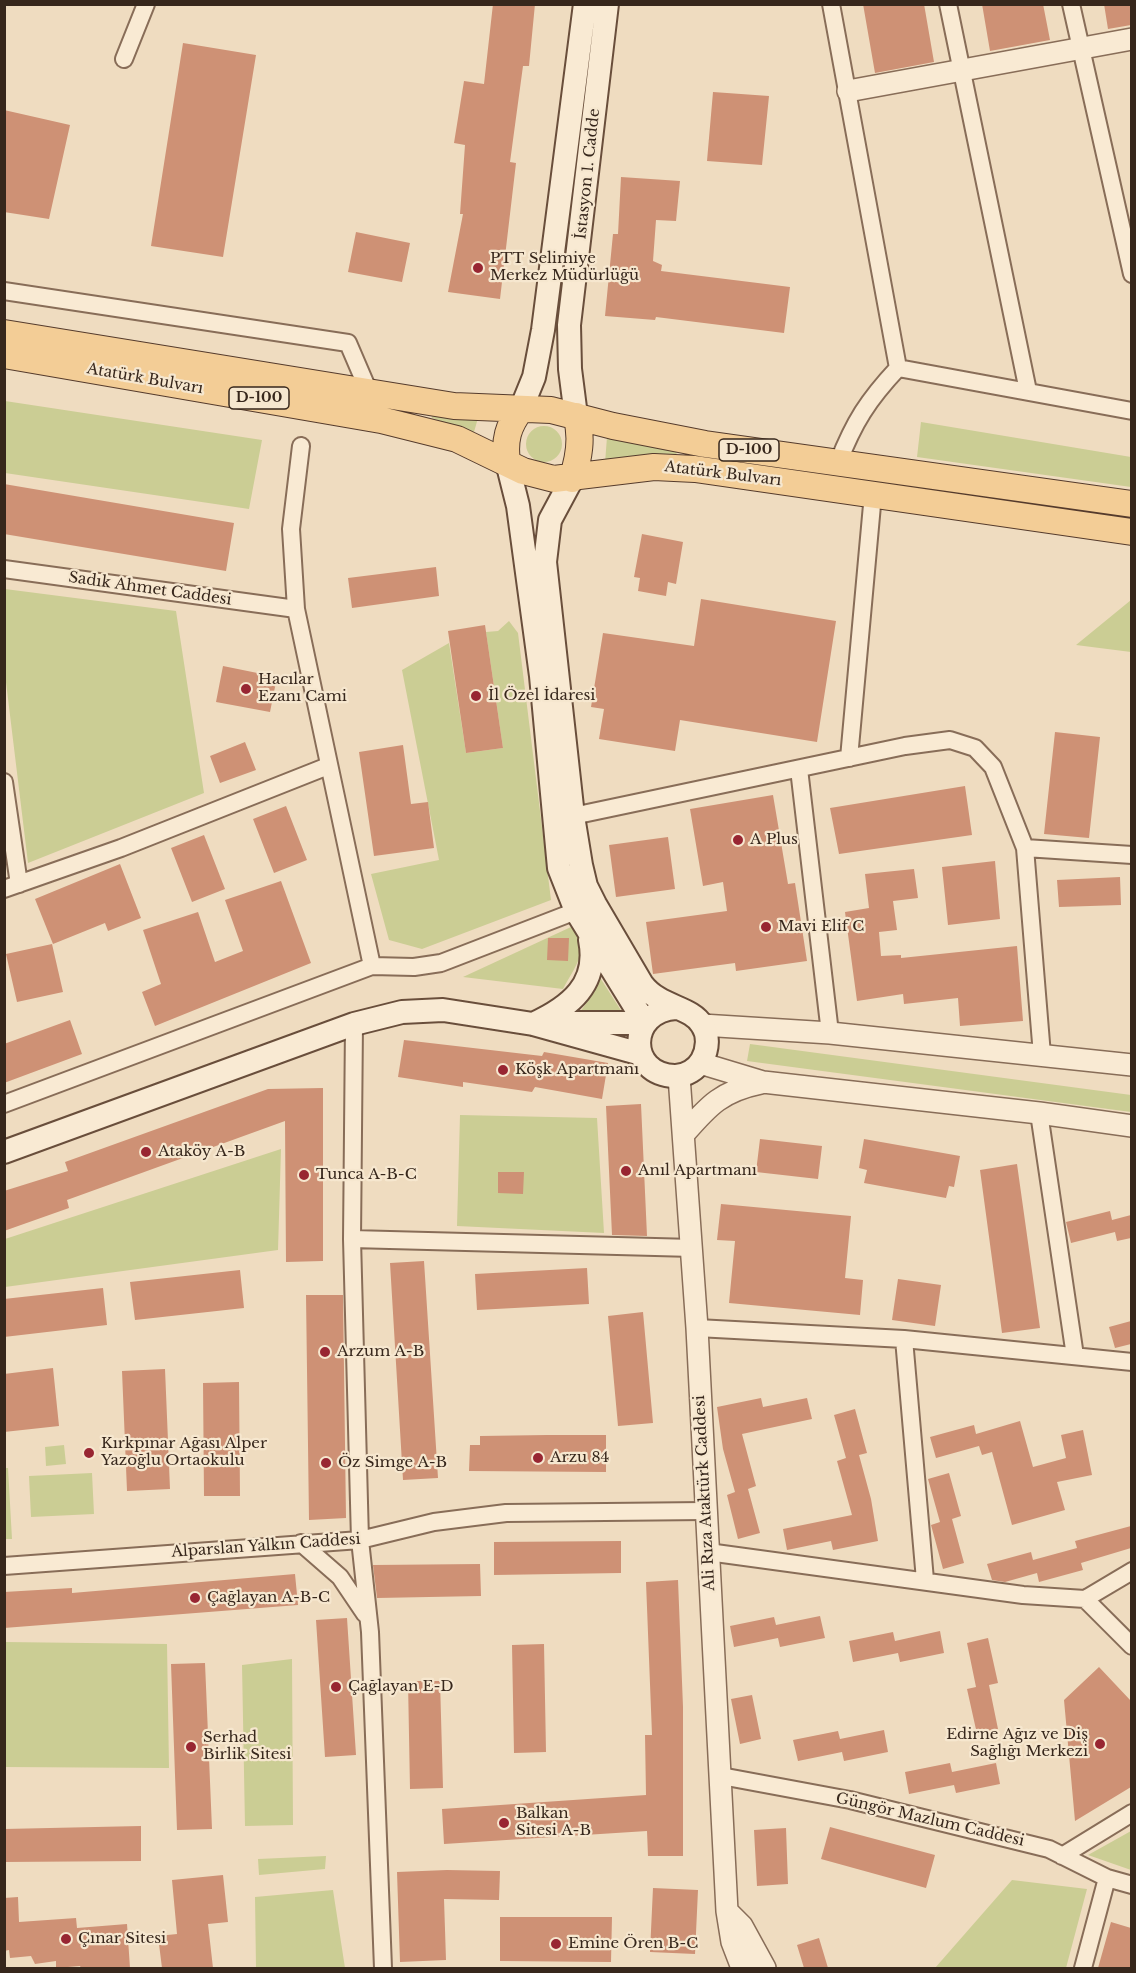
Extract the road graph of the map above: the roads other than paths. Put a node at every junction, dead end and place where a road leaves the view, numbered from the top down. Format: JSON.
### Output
{"nodes":[{"id":1,"x":146,"y":4,"type":"edge"},
{"id":2,"x":585,"y":4,"type":"edge"},
{"id":3,"x":607,"y":4,"type":"edge"},
{"id":4,"x":831,"y":4,"type":"edge"},
{"id":5,"x":948,"y":4,"type":"edge"},
{"id":6,"x":1071,"y":4,"type":"edge"},
{"id":7,"x":1131,"y":39,"type":"edge"},
{"id":8,"x":1080,"y":48,"type":"junction"},
{"id":9,"x":124,"y":59,"type":"dead end"},
{"id":10,"x":961,"y":70,"type":"junction"},
{"id":11,"x":848,"y":91,"type":"junction"},
{"id":12,"x":1131,"y":273,"type":"edge"},
{"id":13,"x":4,"y":291,"type":"edge"},
{"id":14,"x":4,"y":333,"type":"edge"},
{"id":15,"x":4,"y":355,"type":"edge"},
{"id":16,"x":898,"y":368,"type":"junction"},
{"id":17,"x":1028,"y":391,"type":"junction"},
{"id":18,"x":369,"y":392,"type":"junction"},
{"id":19,"x":521,"y":409,"type":"junction"},
{"id":20,"x":1131,"y":411,"type":"edge"},
{"id":21,"x":576,"y":416,"type":"junction"},
{"id":22,"x":301,"y":446,"type":"dead end"},
{"id":23,"x":507,"y":462,"type":"junction"},
{"id":24,"x":838,"y":463,"type":"junction"},
{"id":25,"x":572,"y":479,"type":"junction"},
{"id":26,"x":873,"y":494,"type":"junction"},
{"id":27,"x":1131,"y":504,"type":"edge"},
{"id":28,"x":1131,"y":532,"type":"edge"},
{"id":29,"x":4,"y":569,"type":"edge"},
{"id":30,"x":296,"y":609,"type":"junction"},
{"id":31,"x":849,"y":758,"type":"junction"},
{"id":32,"x":328,"y":766,"type":"junction"},
{"id":33,"x":799,"y":769,"type":"junction"},
{"id":34,"x":4,"y":782,"type":"edge"},
{"id":35,"x":573,"y":816,"type":"junction"},
{"id":36,"x":1025,"y":848,"type":"junction"},
{"id":37,"x":1131,"y":855,"type":"edge"},
{"id":38,"x":12,"y":886,"type":"edge"},
{"id":39,"x":576,"y":911,"type":"junction"},
{"id":40,"x":589,"y":933,"type":"junction"},
{"id":41,"x":372,"y":966,"type":"junction"},
{"id":42,"x":675,"y":1008,"type":"junction"},
{"id":43,"x":533,"y":1023,"type":"junction"},
{"id":44,"x":645,"y":1023,"type":"junction"},
{"id":45,"x":354,"y":1024,"type":"junction"},
{"id":46,"x":702,"y":1025,"type":"junction"},
{"id":47,"x":830,"y":1033,"type":"junction"},
{"id":48,"x":641,"y":1054,"type":"junction"},
{"id":49,"x":1042,"y":1055,"type":"junction"},
{"id":50,"x":700,"y":1064,"type":"junction"},
{"id":51,"x":1131,"y":1065,"type":"edge"},
{"id":52,"x":679,"y":1076,"type":"junction"},
{"id":53,"x":763,"y":1082,"type":"junction"},
{"id":54,"x":4,"y":1104,"type":"edge"},
{"id":55,"x":1039,"y":1113,"type":"junction"},
{"id":56,"x":1131,"y":1126,"type":"edge"},
{"id":57,"x":684,"y":1134,"type":"junction"},
{"id":58,"x":4,"y":1152,"type":"edge"},
{"id":59,"x":352,"y":1239,"type":"junction"},
{"id":60,"x":693,"y":1248,"type":"junction"},
{"id":61,"x":697,"y":1328,"type":"junction"},
{"id":62,"x":904,"y":1339,"type":"junction"},
{"id":63,"x":1075,"y":1356,"type":"junction"},
{"id":64,"x":1131,"y":1362,"type":"edge"},
{"id":65,"x":705,"y":1511,"type":"junction"},
{"id":66,"x":360,"y":1540,"type":"junction"},
{"id":67,"x":301,"y":1543,"type":"junction"},
{"id":68,"x":708,"y":1551,"type":"junction"},
{"id":69,"x":4,"y":1566,"type":"edge"},
{"id":70,"x":1131,"y":1571,"type":"edge"},
{"id":71,"x":925,"y":1580,"type":"junction"},
{"id":72,"x":1085,"y":1599,"type":"junction"},
{"id":73,"x":370,"y":1632,"type":"junction"},
{"id":74,"x":1131,"y":1646,"type":"edge"},
{"id":75,"x":721,"y":1776,"type":"junction"},
{"id":76,"x":1131,"y":1813,"type":"edge"},
{"id":77,"x":1062,"y":1856,"type":"junction"},
{"id":78,"x":1107,"y":1878,"type":"junction"},
{"id":79,"x":1131,"y":1885,"type":"edge"},
{"id":80,"x":727,"y":1911,"type":"junction"},
{"id":81,"x":383,"y":1968,"type":"edge"},
{"id":82,"x":742,"y":1968,"type":"edge"},
{"id":83,"x":765,"y":1968,"type":"edge"},
{"id":84,"x":1083,"y":1968,"type":"edge"}],
"edges":[{"from":1,"to":9,"type":"street"},
{"from":2,"to":19,"type":"main road","name":"İstasyon 1. Cadde"},
{"from":3,"to":21,"type":"main road","name":"İstasyon 1. Cadde"},
{"from":4,"to":11,"type":"street"},
{"from":5,"to":10,"type":"street"},
{"from":6,"to":8,"type":"street"},
{"from":7,"to":8,"type":"street"},
{"from":8,"to":10,"type":"street"},
{"from":8,"to":12,"type":"street"},
{"from":10,"to":11,"type":"street"},
{"from":10,"to":17,"type":"street"},
{"from":11,"to":16,"type":"street"},
{"from":13,"to":18,"type":"street"},
{"from":14,"to":18,"type":"main road","name":"Atatürk Bulvarı","number":"D-100"},
{"from":15,"to":23,"type":"main road","name":"Atatürk Bulvarı","number":"D-100"},
{"from":16,"to":17,"type":"street"},
{"from":16,"to":24,"type":"street"},
{"from":17,"to":20,"type":"street"},
{"from":18,"to":19,"type":"main road","name":"Atatürk Bulvarı","number":"D-100"},
{"from":19,"to":21,"type":"main road","name":"Atatürk Bulvarı","number":"D-100"},
{"from":19,"to":23,"type":"main road"},
{"from":21,"to":24,"type":"main road","name":"Atatürk Bulvarı","number":"D-100"},
{"from":21,"to":25,"type":"main road"},
{"from":22,"to":30,"type":"street"},
{"from":23,"to":25,"type":"main road","name":"Atatürk Bulvarı","number":"D-100"},
{"from":23,"to":39,"type":"main road"},
{"from":24,"to":27,"type":"main road","name":"Atatürk Bulvarı","number":"D-100"},
{"from":25,"to":26,"type":"main road","name":"Atatürk Bulvarı","number":"D-100"},
{"from":25,"to":35,"type":"main road"},
{"from":26,"to":28,"type":"main road","name":"Atatürk Bulvarı","number":"D-100"},
{"from":26,"to":31,"type":"street"},
{"from":29,"to":30,"type":"street","name":"Sadık Ahmet Caddesi"},
{"from":30,"to":32,"type":"street"},
{"from":31,"to":33,"type":"street"},
{"from":31,"to":36,"type":"street"},
{"from":32,"to":38,"type":"street"},
{"from":32,"to":41,"type":"street"},
{"from":33,"to":35,"type":"street"},
{"from":33,"to":47,"type":"street"},
{"from":34,"to":38,"type":"street"},
{"from":35,"to":42,"type":"main road"},
{"from":36,"to":37,"type":"street"},
{"from":36,"to":49,"type":"street"},
{"from":39,"to":40,"type":"main road"},
{"from":39,"to":41,"type":"street"},
{"from":40,"to":43,"type":"main road"},
{"from":40,"to":44,"type":"main road"},
{"from":41,"to":54,"type":"street"},
{"from":42,"to":44,"type":"main road"},
{"from":42,"to":46,"type":"main road"},
{"from":43,"to":44,"type":"main road"},
{"from":43,"to":45,"type":"main road"},
{"from":43,"to":48,"type":"main road"},
{"from":44,"to":48,"type":"main road"},
{"from":45,"to":58,"type":"main road"},
{"from":45,"to":59,"type":"street"},
{"from":46,"to":47,"type":"street"},
{"from":46,"to":50,"type":"main road"},
{"from":47,"to":49,"type":"street"},
{"from":48,"to":52,"type":"main road"},
{"from":49,"to":51,"type":"street"},
{"from":50,"to":52,"type":"main road"},
{"from":50,"to":53,"type":"street"},
{"from":52,"to":57,"type":"street","name":"Ali Rıza Ataktürk Caddesi"},
{"from":53,"to":55,"type":"street"},
{"from":53,"to":57,"type":"street"},
{"from":55,"to":56,"type":"street"},
{"from":55,"to":63,"type":"street"},
{"from":57,"to":60,"type":"street","name":"Ali Rıza Ataktürk Caddesi"},
{"from":59,"to":60,"type":"street"},
{"from":59,"to":66,"type":"street"},
{"from":60,"to":61,"type":"street","name":"Ali Rıza Ataktürk Caddesi"},
{"from":61,"to":62,"type":"street"},
{"from":61,"to":65,"type":"street","name":"Ali Rıza Ataktürk Caddesi"},
{"from":62,"to":63,"type":"street"},
{"from":62,"to":71,"type":"street"},
{"from":63,"to":64,"type":"street"},
{"from":65,"to":66,"type":"street","name":"Alparslan Yalkın Caddesi"},
{"from":65,"to":68,"type":"street","name":"Ali Rıza Ataktürk Caddesi"},
{"from":66,"to":67,"type":"street","name":"Alparslan Yalkın Caddesi"},
{"from":66,"to":73,"type":"street"},
{"from":67,"to":69,"type":"street","name":"Alparslan Yalkın Caddesi"},
{"from":67,"to":73,"type":"street"},
{"from":68,"to":71,"type":"street"},
{"from":68,"to":75,"type":"street","name":"Ali Rıza Ataktürk Caddesi"},
{"from":70,"to":72,"type":"street"},
{"from":71,"to":72,"type":"street"},
{"from":72,"to":74,"type":"street"},
{"from":73,"to":81,"type":"street"},
{"from":75,"to":77,"type":"street","name":"Güngör Mazlum Caddesi"},
{"from":75,"to":80,"type":"street","name":"Ali Rıza Ataktürk Caddesi"},
{"from":76,"to":77,"type":"street"},
{"from":77,"to":78,"type":"street","name":"Güngör Mazlum Caddesi"},
{"from":78,"to":79,"type":"street","name":"Güngör Mazlum Caddesi"},
{"from":78,"to":84,"type":"street"},
{"from":80,"to":82,"type":"street","name":"Ali Rıza Ataktürk Caddesi"},
{"from":80,"to":83,"type":"street"}]}
